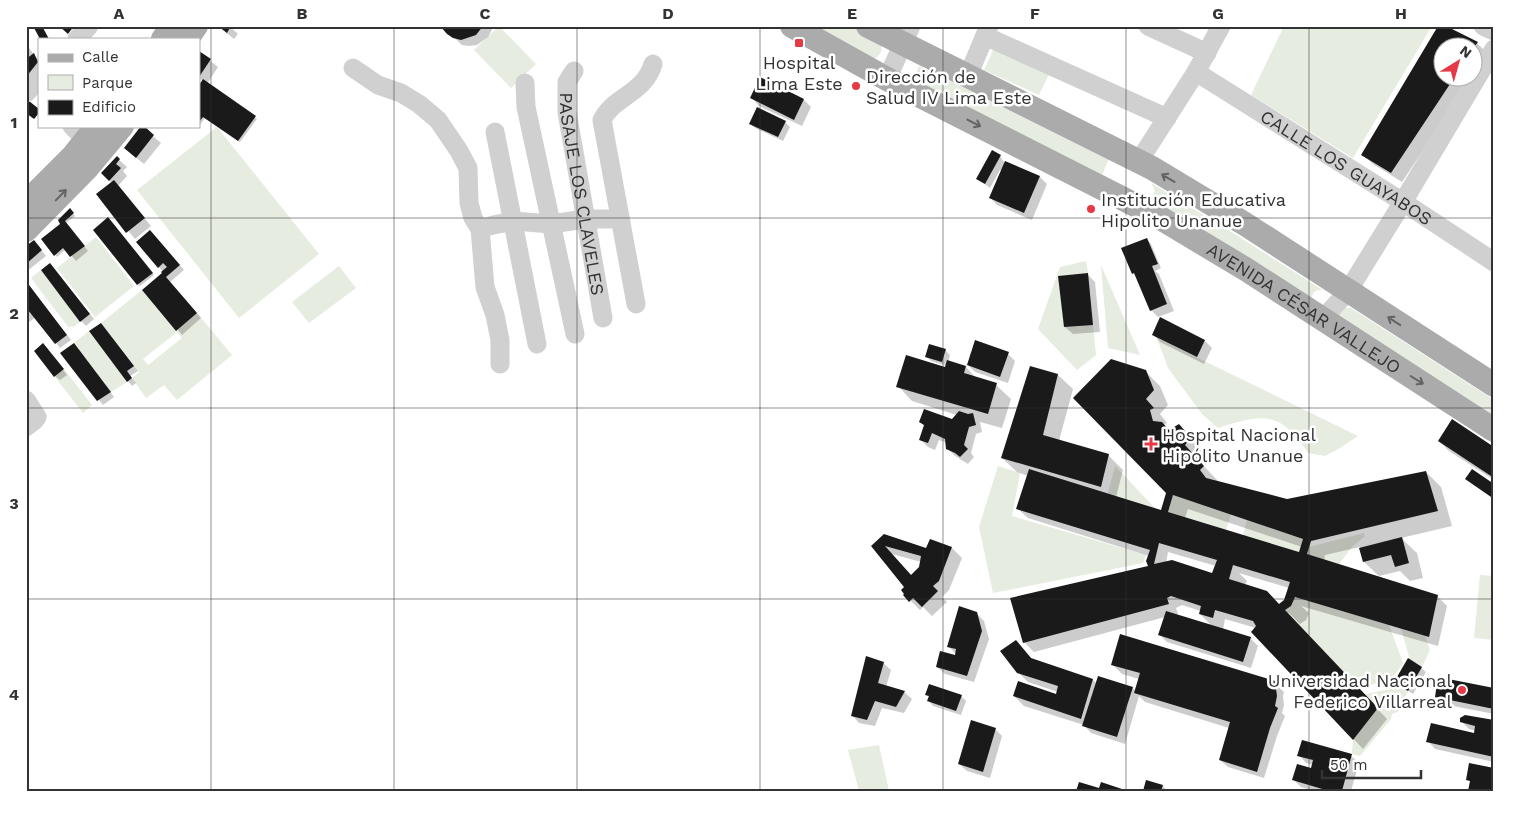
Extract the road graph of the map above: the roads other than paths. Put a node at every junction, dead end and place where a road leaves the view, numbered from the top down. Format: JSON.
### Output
{"nodes":[{"id":1,"x":89,"y":26,"type":"edge"},
{"id":2,"x":172,"y":26,"type":"edge"},
{"id":3,"x":196,"y":26,"type":"edge"},
{"id":4,"x":792,"y":26,"type":"edge"},
{"id":5,"x":868,"y":26,"type":"edge"},
{"id":6,"x":1148,"y":26,"type":"edge"},
{"id":7,"x":1221,"y":26,"type":"edge"},
{"id":8,"x":1483,"y":26,"type":"edge"},
{"id":9,"x":987,"y":31,"type":"edge"},
{"id":10,"x":1494,"y":31,"type":"edge"},
{"id":11,"x":907,"y":34,"type":"edge"},
{"id":12,"x":78,"y":38,"type":"edge"},
{"id":13,"x":164,"y":38,"type":"edge"},
{"id":14,"x":188,"y":38,"type":"edge"},
{"id":15,"x":1494,"y":48,"type":"edge"},
{"id":16,"x":1207,"y":53,"type":"junction"},
{"id":17,"x":653,"y":64,"type":"dead end"},
{"id":18,"x":353,"y":68,"type":"dead end"},
{"id":19,"x":574,"y":71,"type":"dead end"},
{"id":20,"x":1196,"y":72,"type":"junction"},
{"id":21,"x":968,"y":76,"type":"junction"},
{"id":22,"x":887,"y":79,"type":"junction"},
{"id":23,"x":525,"y":83,"type":"dead end"},
{"id":24,"x":1167,"y":118,"type":"junction"},
{"id":25,"x":115,"y":128,"type":"edge"},
{"id":26,"x":495,"y":132,"type":"dead end"},
{"id":27,"x":89,"y":136,"type":"edge"},
{"id":28,"x":1139,"y":161,"type":"junction"},
{"id":29,"x":1403,"y":202,"type":"junction"},
{"id":30,"x":26,"y":203,"type":"edge"},
{"id":31,"x":586,"y":219,"type":"junction"},
{"id":32,"x":620,"y":219,"type":"junction"},
{"id":33,"x":514,"y":222,"type":"junction"},
{"id":34,"x":551,"y":224,"type":"junction"},
{"id":35,"x":480,"y":229,"type":"junction"},
{"id":36,"x":26,"y":230,"type":"edge"},
{"id":37,"x":1493,"y":260,"type":"edge"},
{"id":38,"x":1348,"y":291,"type":"junction"},
{"id":39,"x":636,"y":304,"type":"dead end"},
{"id":40,"x":603,"y":318,"type":"dead end"},
{"id":41,"x":1322,"y":320,"type":"junction"},
{"id":42,"x":574,"y":334,"type":"dead end"},
{"id":43,"x":537,"y":344,"type":"dead end"},
{"id":44,"x":500,"y":364,"type":"dead end"},
{"id":45,"x":1494,"y":385,"type":"edge"},
{"id":46,"x":26,"y":400,"type":"edge"},
{"id":47,"x":32,"y":422,"type":"edge"},
{"id":48,"x":1494,"y":430,"type":"edge"}],
"edges":[{"from":1,"to":12,"type":"street"},
{"from":2,"to":13,"type":"main road"},
{"from":3,"to":14,"type":"main road"},
{"from":4,"to":22,"type":"main road","name":"AVENIDA CÉSAR VALLEJO"},
{"from":5,"to":11,"type":"main road"},
{"from":6,"to":16,"type":"street"},
{"from":7,"to":16,"type":"street"},
{"from":8,"to":10,"type":"street"},
{"from":9,"to":21,"type":"street"},
{"from":9,"to":24,"type":"street"},
{"from":11,"to":21,"type":"main road"},
{"from":11,"to":22,"type":"street"},
{"from":15,"to":29,"type":"street"},
{"from":16,"to":20,"type":"street"},
{"from":17,"to":32,"type":"street"},
{"from":18,"to":35,"type":"street"},
{"from":19,"to":31,"type":"street","name":"PASAJE LOS CLAVELES"},
{"from":20,"to":24,"type":"street"},
{"from":20,"to":29,"type":"street","name":"CALLE LOS GUAYABOS"},
{"from":21,"to":28,"type":"main road"},
{"from":22,"to":41,"type":"main road","name":"AVENIDA CÉSAR VALLEJO","one_way":true},
{"from":23,"to":34,"type":"street"},
{"from":24,"to":28,"type":"street"},
{"from":25,"to":27,"type":"main road"},
{"from":26,"to":33,"type":"street"},
{"from":27,"to":30,"type":"main road"},
{"from":36,"to":27,"type":"main road","one_way":true},
{"from":38,"to":28,"type":"main road","one_way":true},
{"from":29,"to":37,"type":"street","name":"CALLE LOS GUAYABOS"},
{"from":29,"to":38,"type":"street"},
{"from":31,"to":32,"type":"street"},
{"from":31,"to":34,"type":"street"},
{"from":31,"to":40,"type":"street","name":"PASAJE LOS CLAVELES"},
{"from":32,"to":39,"type":"street"},
{"from":33,"to":34,"type":"street"},
{"from":33,"to":35,"type":"street"},
{"from":33,"to":43,"type":"street"},
{"from":34,"to":42,"type":"street"},
{"from":35,"to":44,"type":"street"},
{"from":38,"to":41,"type":"street"},
{"from":45,"to":38,"type":"main road","one_way":true},
{"from":41,"to":48,"type":"main road","name":"AVENIDA CÉSAR VALLEJO","one_way":true},
{"from":46,"to":47,"type":"street"}]}
